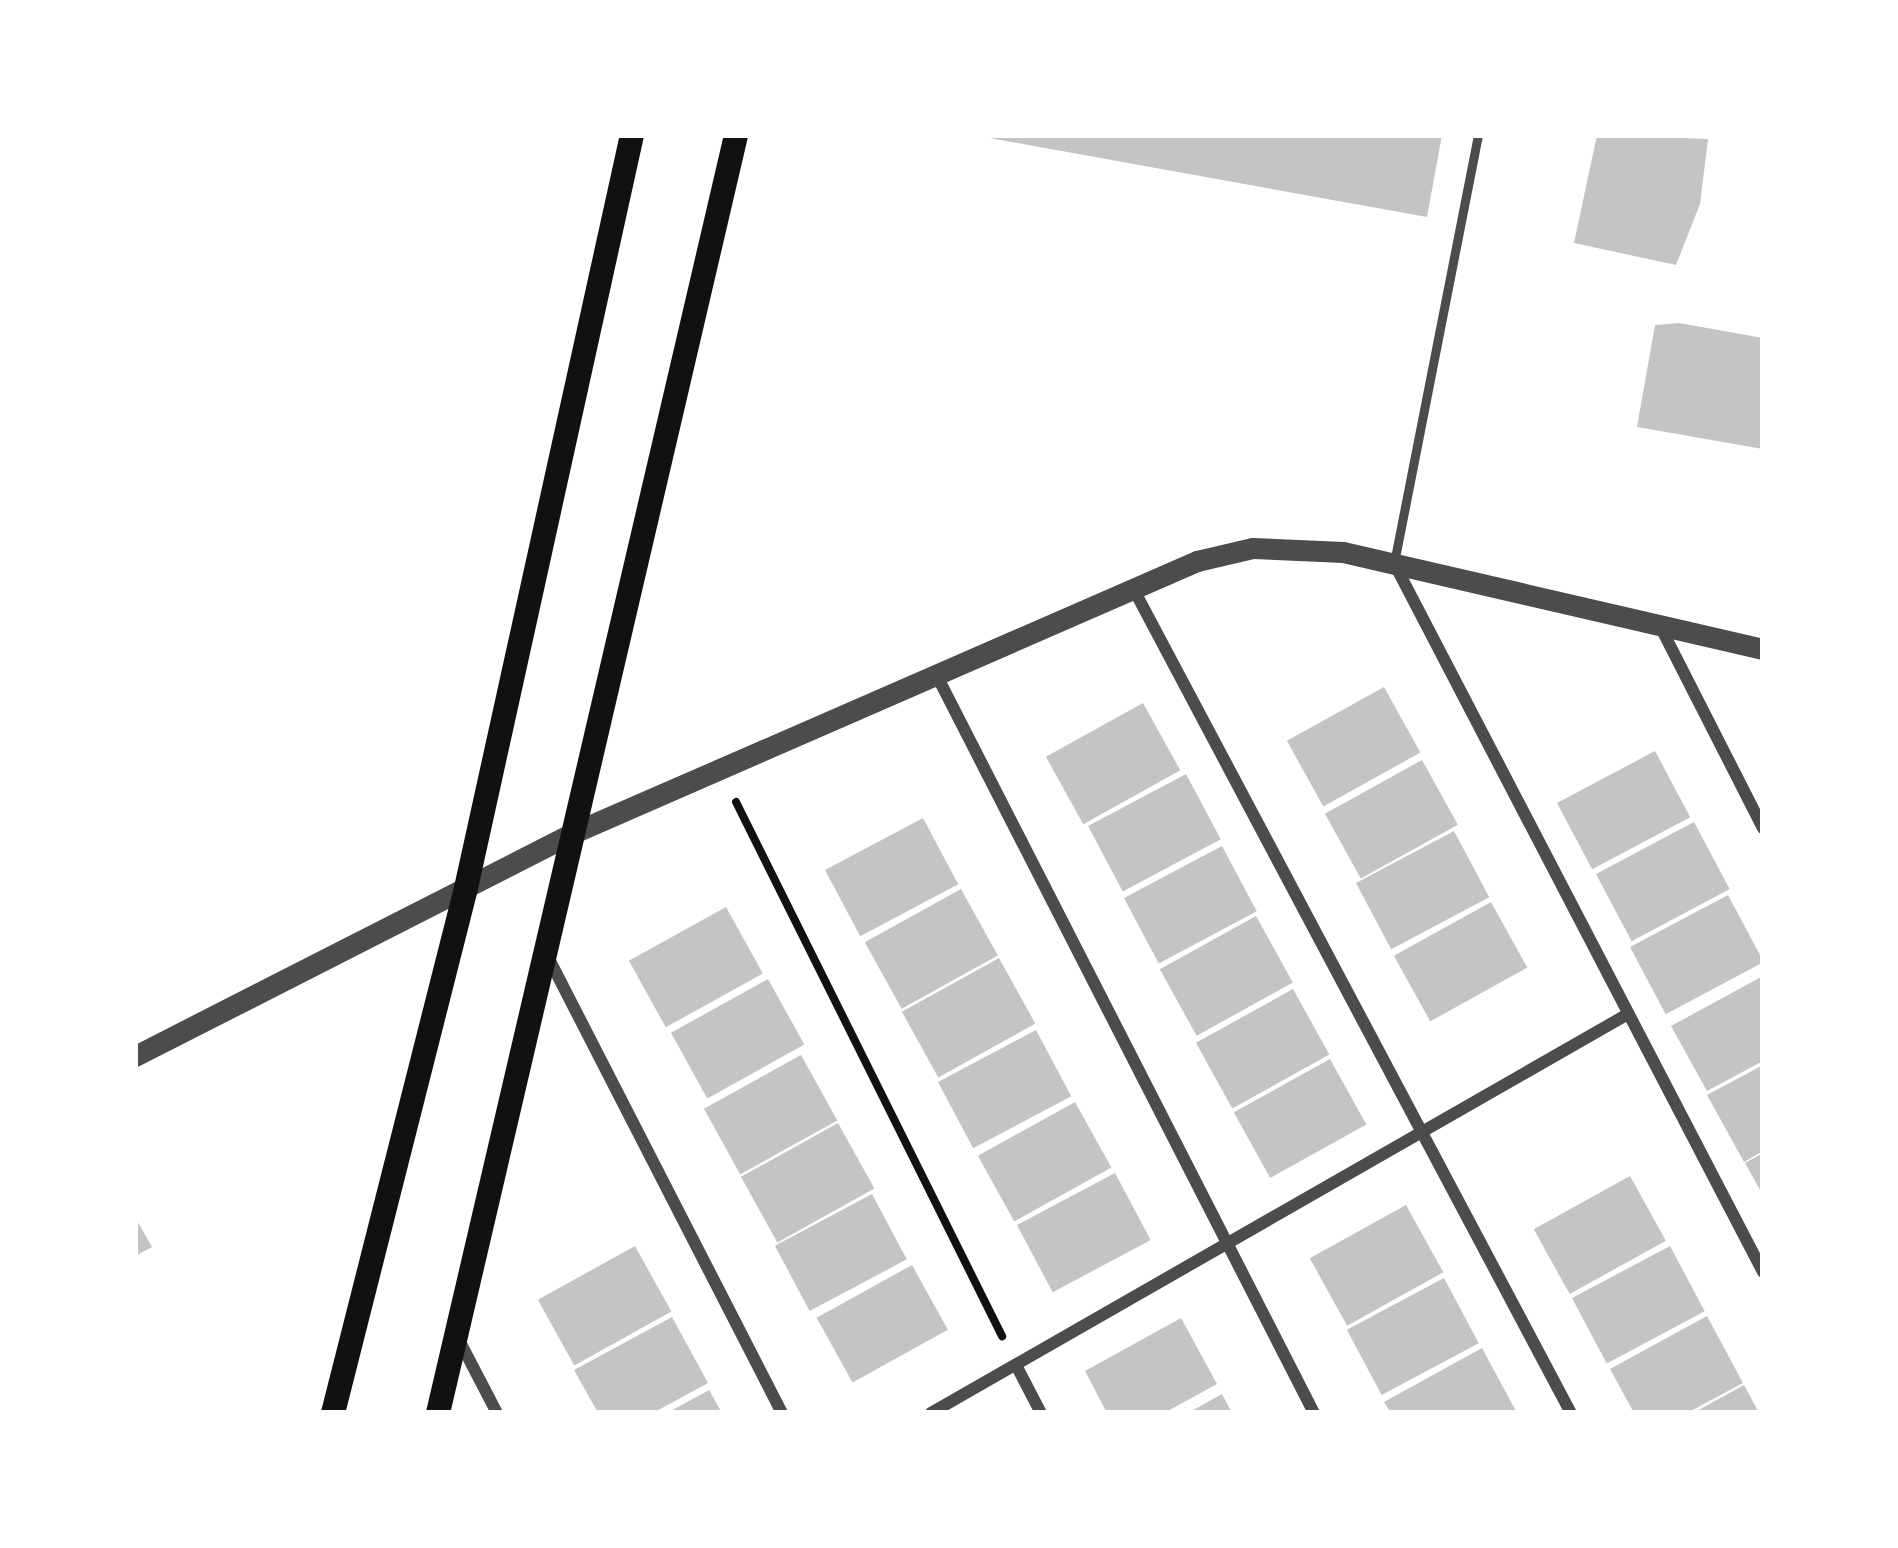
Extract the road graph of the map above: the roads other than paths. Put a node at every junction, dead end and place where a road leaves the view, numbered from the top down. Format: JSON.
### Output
{"nodes":[{"id":1,"x":632,"y":135,"type":"edge"},
{"id":2,"x":736,"y":135,"type":"edge"},
{"id":3,"x":1478,"y":135,"type":"edge"},
{"id":4,"x":1394,"y":563,"type":"junction"},
{"id":5,"x":1133,"y":588,"type":"junction"},
{"id":6,"x":1659,"y":625,"type":"junction"},
{"id":7,"x":1763,"y":649,"type":"edge"},
{"id":8,"x":936,"y":674,"type":"junction"},
{"id":9,"x":1763,"y":828,"type":"edge"},
{"id":10,"x":573,"y":833,"type":"junction"},
{"id":11,"x":466,"y":889,"type":"junction"},
{"id":12,"x":547,"y":955,"type":"junction"},
{"id":13,"x":1628,"y":1014,"type":"junction"},
{"id":14,"x":135,"y":1056,"type":"edge"},
{"id":15,"x":1422,"y":1132,"type":"junction"},
{"id":16,"x":1227,"y":1243,"type":"junction"},
{"id":17,"x":1763,"y":1272,"type":"edge"},
{"id":18,"x":458,"y":1338,"type":"junction"},
{"id":19,"x":1016,"y":1365,"type":"junction"},
{"id":20,"x":333,"y":1413,"type":"edge"},
{"id":21,"x":438,"y":1413,"type":"edge"},
{"id":22,"x":497,"y":1413,"type":"edge"},
{"id":23,"x":782,"y":1413,"type":"edge"},
{"id":24,"x":931,"y":1413,"type":"edge"},
{"id":25,"x":1041,"y":1413,"type":"edge"},
{"id":26,"x":1314,"y":1413,"type":"edge"},
{"id":27,"x":1571,"y":1413,"type":"edge"}],
"edges":[{"from":1,"to":11,"type":"main road"},
{"from":2,"to":10,"type":"main road"},
{"from":3,"to":4,"type":"lane"},
{"from":4,"to":5,"type":"street"},
{"from":4,"to":6,"type":"street"},
{"from":4,"to":13,"type":"street"},
{"from":5,"to":8,"type":"street"},
{"from":5,"to":15,"type":"street"},
{"from":6,"to":7,"type":"street"},
{"from":6,"to":9,"type":"street"},
{"from":8,"to":10,"type":"street"},
{"from":8,"to":16,"type":"street"},
{"from":10,"to":11,"type":"street"},
{"from":10,"to":12,"type":"main road"},
{"from":11,"to":14,"type":"street"},
{"from":11,"to":20,"type":"main road"},
{"from":12,"to":18,"type":"main road"},
{"from":12,"to":23,"type":"street"},
{"from":13,"to":15,"type":"street"},
{"from":13,"to":17,"type":"street"},
{"from":15,"to":16,"type":"street"},
{"from":15,"to":27,"type":"street"},
{"from":16,"to":19,"type":"street"},
{"from":16,"to":26,"type":"street"},
{"from":18,"to":21,"type":"main road"},
{"from":18,"to":22,"type":"street"},
{"from":19,"to":24,"type":"street"},
{"from":19,"to":25,"type":"street"}]}
